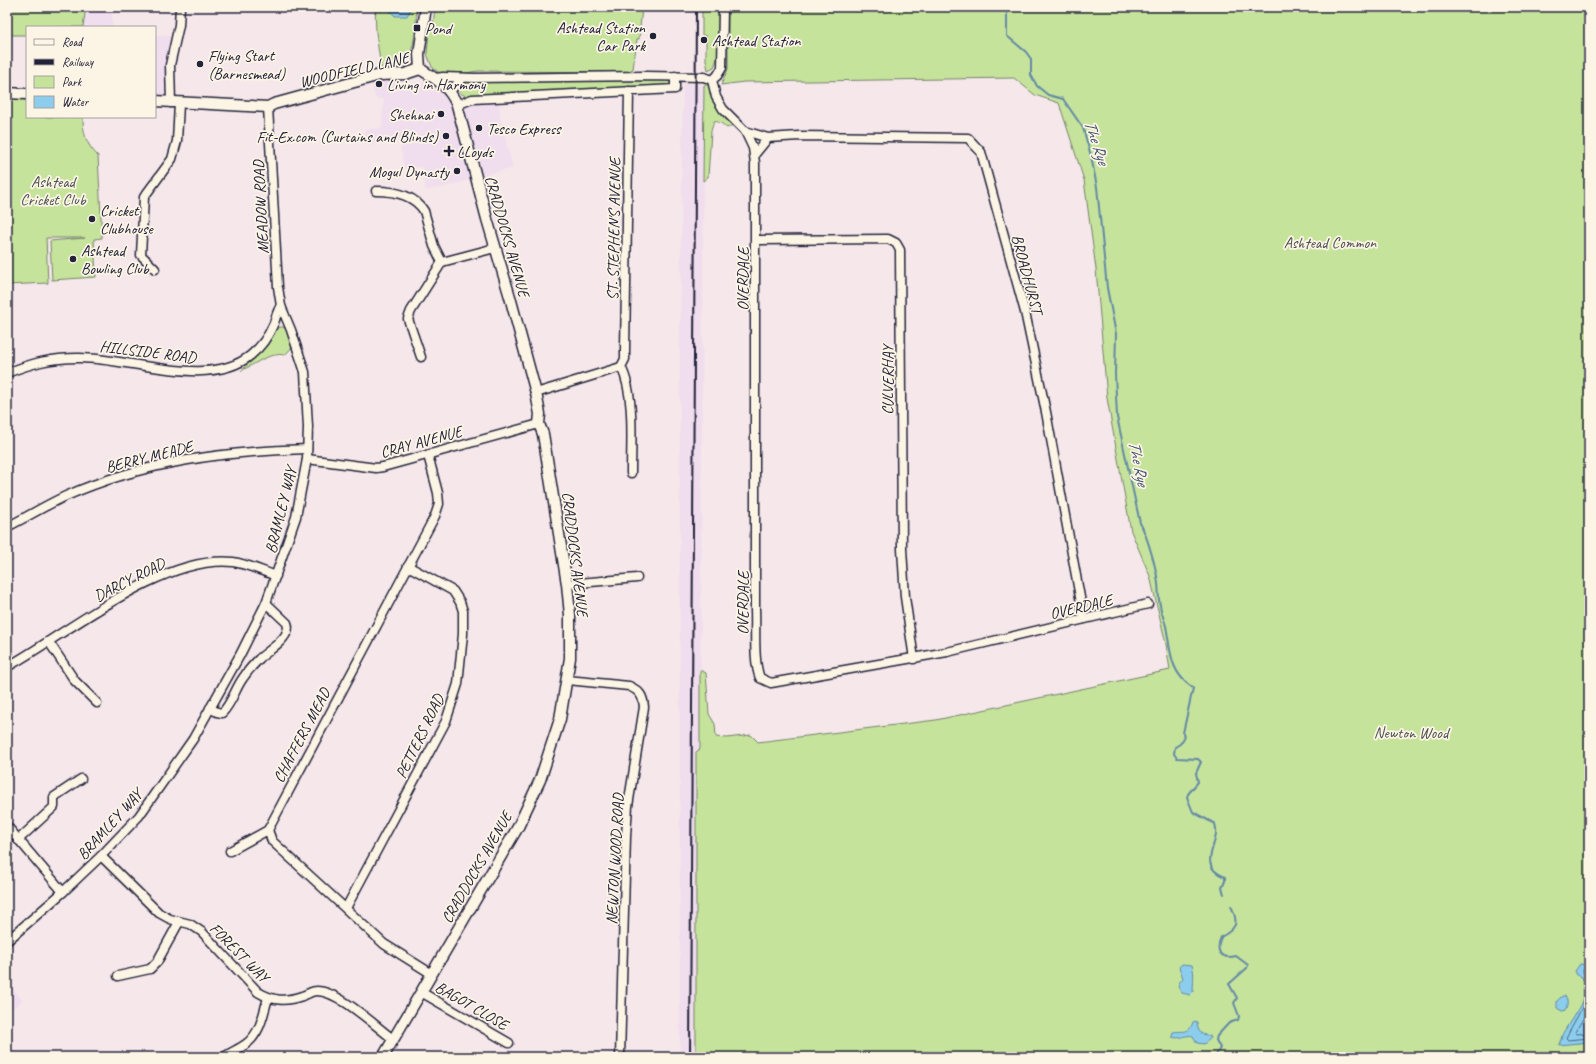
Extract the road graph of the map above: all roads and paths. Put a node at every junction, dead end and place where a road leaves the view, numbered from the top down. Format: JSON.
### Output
{"nodes":[{"id":1,"x":180,"y":7,"type":"edge"},
{"id":2,"x":426,"y":7,"type":"edge"},
{"id":3,"x":723,"y":7,"type":"edge"},
{"id":4,"x":420,"y":69,"type":"junction"},
{"id":5,"x":675,"y":76,"type":"junction"},
{"id":6,"x":436,"y":78,"type":"junction"},
{"id":7,"x":463,"y":78,"type":"junction"},
{"id":8,"x":712,"y":80,"type":"junction"},
{"id":9,"x":450,"y":91,"type":"junction"},
{"id":10,"x":629,"y":91,"type":"junction"},
{"id":11,"x":7,"y":93,"type":"edge"},
{"id":12,"x":26,"y":94,"type":"edge"},
{"id":13,"x":156,"y":101,"type":"edge"},
{"id":14,"x":175,"y":103,"type":"junction"},
{"id":15,"x":456,"y":105,"type":"junction"},
{"id":16,"x":268,"y":107,"type":"junction"},
{"id":17,"x":745,"y":131,"type":"junction"},
{"id":18,"x":768,"y":138,"type":"junction"},
{"id":19,"x":755,"y":154,"type":"junction"},
{"id":20,"x":376,"y":191,"type":"dead end"},
{"id":21,"x":756,"y":240,"type":"junction"},
{"id":22,"x":495,"y":248,"type":"junction"},
{"id":23,"x":442,"y":262,"type":"junction"},
{"id":24,"x":155,"y":269,"type":"dead end"},
{"id":25,"x":281,"y":306,"type":"junction"},
{"id":26,"x":421,"y":357,"type":"dead end"},
{"id":27,"x":621,"y":367,"type":"junction"},
{"id":28,"x":7,"y":373,"type":"edge"},
{"id":29,"x":536,"y":394,"type":"junction"},
{"id":30,"x":539,"y":424,"type":"junction"},
{"id":31,"x":307,"y":449,"type":"junction"},
{"id":32,"x":428,"y":455,"type":"junction"},
{"id":33,"x":307,"y":459,"type":"junction"},
{"id":34,"x":631,"y":473,"type":"dead end"},
{"id":35,"x":7,"y":527,"type":"edge"},
{"id":36,"x":408,"y":566,"type":"junction"},
{"id":37,"x":276,"y":576,"type":"junction"},
{"id":38,"x":637,"y":578,"type":"dead end"},
{"id":39,"x":567,"y":584,"type":"junction"},
{"id":40,"x":266,"y":603,"type":"junction"},
{"id":41,"x":1148,"y":604,"type":"dead end"},
{"id":42,"x":1084,"y":619,"type":"junction"},
{"id":43,"x":49,"y":642,"type":"junction"},
{"id":44,"x":914,"y":659,"type":"junction"},
{"id":45,"x":7,"y":667,"type":"edge"},
{"id":46,"x":567,"y":680,"type":"junction"},
{"id":47,"x":97,"y":703,"type":"dead end"},
{"id":48,"x":210,"y":708,"type":"junction"},
{"id":49,"x":81,"y":779,"type":"dead end"},
{"id":50,"x":7,"y":826,"type":"edge"},
{"id":51,"x":268,"y":830,"type":"junction"},
{"id":52,"x":18,"y":840,"type":"junction"},
{"id":53,"x":230,"y":851,"type":"dead end"},
{"id":54,"x":101,"y":856,"type":"junction"},
{"id":55,"x":63,"y":892,"type":"junction"},
{"id":56,"x":346,"y":908,"type":"junction"},
{"id":57,"x":178,"y":922,"type":"junction"},
{"id":58,"x":7,"y":941,"type":"edge"},
{"id":59,"x":432,"y":974,"type":"junction"},
{"id":60,"x":118,"y":976,"type":"dead end"},
{"id":61,"x":421,"y":992,"type":"junction"},
{"id":62,"x":268,"y":998,"type":"junction"},
{"id":63,"x":393,"y":1040,"type":"junction"},
{"id":64,"x":509,"y":1043,"type":"dead end"},
{"id":65,"x":224,"y":1057,"type":"edge"},
{"id":66,"x":382,"y":1057,"type":"edge"},
{"id":67,"x":620,"y":1057,"type":"edge"}],
"edges":[{"from":1,"to":14,"type":"street"},
{"from":2,"to":4,"type":"street"},
{"from":3,"to":8,"type":"street"},
{"from":4,"to":6,"type":"street","name":"WOODFIELD LANE"},
{"from":4,"to":16,"type":"street","name":"WOODFIELD LANE"},
{"from":5,"to":7,"type":"street"},
{"from":5,"to":8,"type":"street"},
{"from":5,"to":10,"type":"street"},
{"from":6,"to":7,"type":"street"},
{"from":6,"to":9,"type":"street","name":"CRADDOCKS AVENUE"},
{"from":7,"to":9,"type":"street"},
{"from":8,"to":17,"type":"street","name":"BROADHURST"},
{"from":9,"to":15,"type":"street","name":"CRADDOCKS AVENUE"},
{"from":10,"to":15,"type":"street"},
{"from":10,"to":27,"type":"street","name":"ST. STEPHEN'S AVENUE"},
{"from":11,"to":12,"type":"street"},
{"from":13,"to":14,"type":"street","name":"WOODFIELD LANE"},
{"from":14,"to":16,"type":"street","name":"WOODFIELD LANE"},
{"from":14,"to":24,"type":"street"},
{"from":15,"to":22,"type":"street","name":"CRADDOCKS AVENUE"},
{"from":16,"to":25,"type":"street","name":"MEADOW ROAD"},
{"from":17,"to":18,"type":"street","name":"BROADHURST"},
{"from":17,"to":19,"type":"street","name":"OVERDALE"},
{"from":18,"to":19,"type":"street"},
{"from":18,"to":42,"type":"street","name":"BROADHURST"},
{"from":19,"to":21,"type":"street","name":"OVERDALE"},
{"from":20,"to":23,"type":"street"},
{"from":21,"to":44,"type":"street","name":"CULVERHAY"},
{"from":21,"to":44,"type":"street","name":"OVERDALE"},
{"from":22,"to":23,"type":"street"},
{"from":22,"to":29,"type":"street","name":"CRADDOCKS AVENUE"},
{"from":23,"to":26,"type":"street"},
{"from":25,"to":28,"type":"street","name":"HILLSIDE ROAD"},
{"from":25,"to":31,"type":"street","name":"BRAMLEY WAY"},
{"from":27,"to":29,"type":"street"},
{"from":27,"to":34,"type":"street"},
{"from":29,"to":30,"type":"street","name":"CRADDOCKS AVENUE"},
{"from":30,"to":32,"type":"street","name":"CRAY AVENUE"},
{"from":30,"to":39,"type":"street","name":"CRADDOCKS AVENUE"},
{"from":31,"to":33,"type":"street","name":"BRAMLEY WAY"},
{"from":31,"to":35,"type":"street","name":"BERRY MEADE"},
{"from":32,"to":33,"type":"street","name":"CRAY AVENUE"},
{"from":32,"to":36,"type":"street","name":"CHAFFERS MEAD"},
{"from":33,"to":37,"type":"street","name":"BRAMLEY WAY"},
{"from":36,"to":51,"type":"street","name":"CHAFFERS MEAD"},
{"from":36,"to":56,"type":"street","name":"PETTERS ROAD"},
{"from":37,"to":40,"type":"street","name":"BRAMLEY WAY"},
{"from":37,"to":43,"type":"street","name":"DARCY ROAD"},
{"from":38,"to":39,"type":"street"},
{"from":39,"to":46,"type":"street","name":"CRADDOCKS AVENUE"},
{"from":40,"to":48,"type":"street","name":"BRAMLEY WAY"},
{"from":40,"to":48,"type":"street"},
{"from":41,"to":42,"type":"street","name":"OVERDALE"},
{"from":42,"to":44,"type":"street","name":"OVERDALE"},
{"from":43,"to":45,"type":"street","name":"DARCY ROAD"},
{"from":43,"to":47,"type":"street"},
{"from":46,"to":59,"type":"street","name":"CRADDOCKS AVENUE"},
{"from":46,"to":67,"type":"street","name":"NEWTON WOOD ROAD"},
{"from":48,"to":54,"type":"street","name":"BRAMLEY WAY"},
{"from":49,"to":52,"type":"street"},
{"from":50,"to":52,"type":"street"},
{"from":51,"to":53,"type":"street"},
{"from":51,"to":56,"type":"street"},
{"from":52,"to":55,"type":"street"},
{"from":54,"to":55,"type":"street","name":"BRAMLEY WAY"},
{"from":54,"to":57,"type":"street","name":"FOREST WAY"},
{"from":55,"to":58,"type":"street","name":"BRAMLEY WAY"},
{"from":56,"to":59,"type":"street"},
{"from":57,"to":60,"type":"street"},
{"from":57,"to":62,"type":"street","name":"FOREST WAY"},
{"from":59,"to":61,"type":"street","name":"CRADDOCKS AVENUE"},
{"from":61,"to":63,"type":"street","name":"CRADDOCKS AVENUE"},
{"from":61,"to":64,"type":"street","name":"BAGOT CLOSE"},
{"from":62,"to":63,"type":"street","name":"FOREST WAY"},
{"from":62,"to":65,"type":"street"},
{"from":63,"to":66,"type":"street","name":"CRADDOCKS AVENUE"}]}
